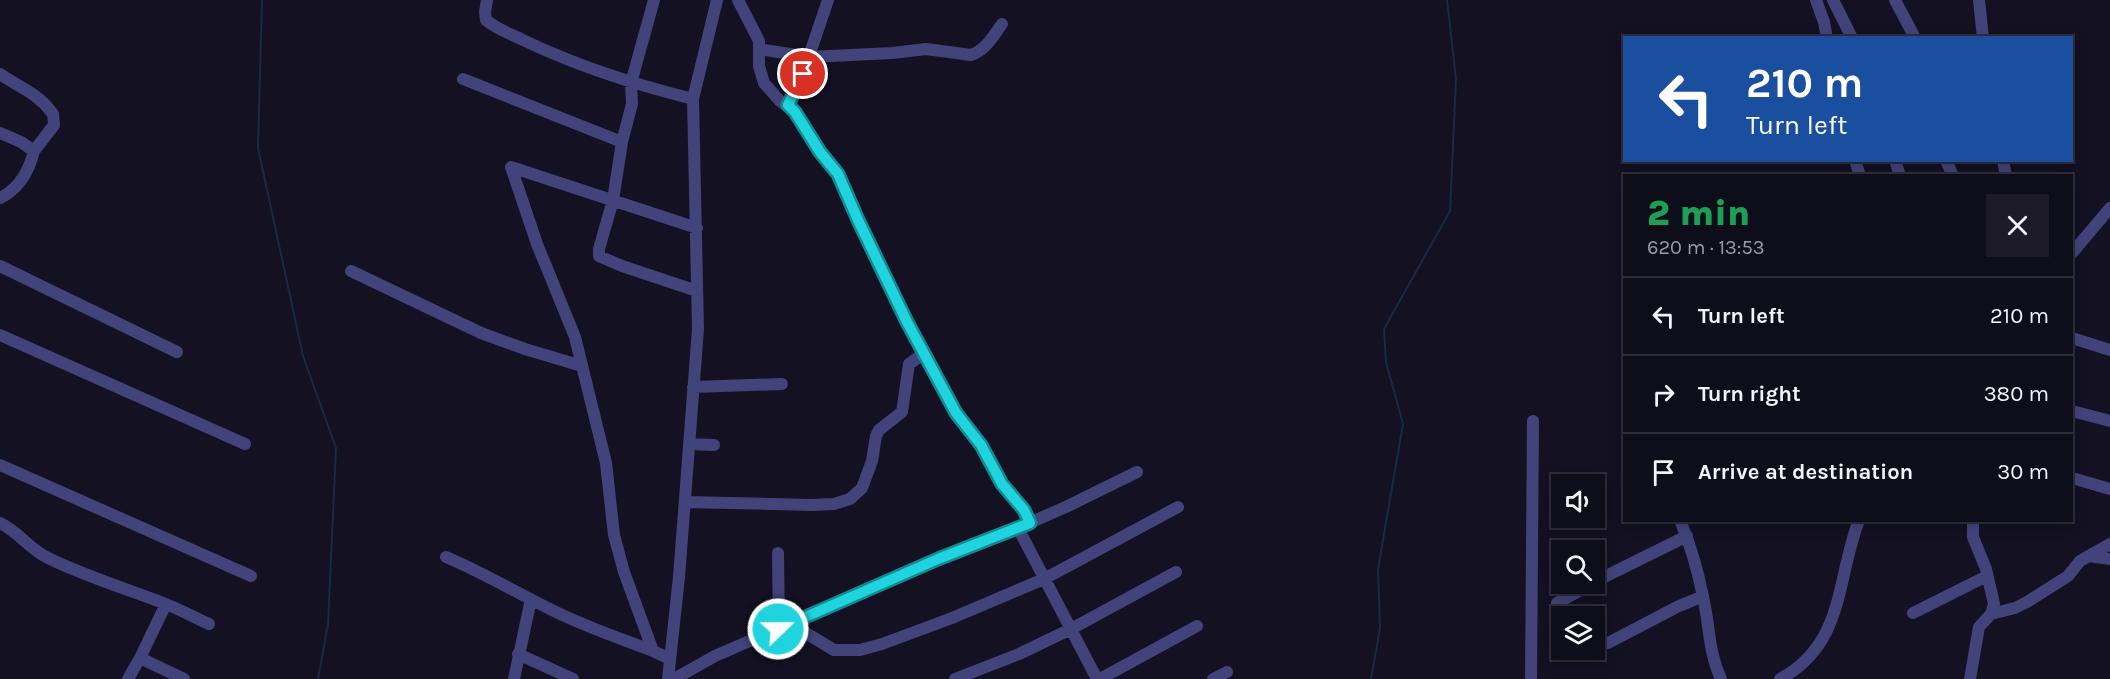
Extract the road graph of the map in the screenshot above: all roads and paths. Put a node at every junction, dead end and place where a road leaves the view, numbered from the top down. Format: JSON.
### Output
{"nodes":[{"id":1,"x":488,"y":0,"type":"edge"},
{"id":2,"x":654,"y":0,"type":"edge"},
{"id":3,"x":717,"y":0,"type":"edge"},
{"id":4,"x":738,"y":0,"type":"edge"},
{"id":5,"x":828,"y":0,"type":"edge"},
{"id":6,"x":1816,"y":0,"type":"edge"},
{"id":7,"x":1833,"y":0,"type":"edge"},
{"id":8,"x":1895,"y":0,"type":"edge"},
{"id":9,"x":1979,"y":0,"type":"edge"},
{"id":10,"x":1002,"y":24,"type":"dead end"},
{"id":11,"x":1827,"y":36,"type":"edge"},
{"id":12,"x":1851,"y":36,"type":"edge"},
{"id":13,"x":1914,"y":36,"type":"edge"},
{"id":14,"x":1983,"y":36,"type":"edge"},
{"id":15,"x":759,"y":49,"type":"junction"},
{"id":16,"x":809,"y":57,"type":"junction"},
{"id":17,"x":0,"y":74,"type":"edge"},
{"id":18,"x":463,"y":79,"type":"dead end"},
{"id":19,"x":631,"y":83,"type":"junction"},
{"id":20,"x":693,"y":99,"type":"junction"},
{"id":21,"x":788,"y":105,"type":"junction"},
{"id":22,"x":0,"y":133,"type":"edge"},
{"id":23,"x":622,"y":142,"type":"junction"},
{"id":24,"x":34,"y":151,"type":"junction"},
{"id":25,"x":0,"y":198,"type":"edge"},
{"id":26,"x":613,"y":200,"type":"junction"},
{"id":27,"x":2110,"y":208,"type":"edge"},
{"id":28,"x":697,"y":228,"type":"junction"},
{"id":29,"x":2073,"y":252,"type":"edge"},
{"id":30,"x":0,"y":266,"type":"edge"},
{"id":31,"x":351,"y":271,"type":"dead end"},
{"id":32,"x":697,"y":291,"type":"junction"},
{"id":33,"x":0,"y":335,"type":"edge"},
{"id":34,"x":2073,"y":338,"type":"edge"},
{"id":35,"x":2110,"y":350,"type":"edge"},
{"id":36,"x":177,"y":352,"type":"dead end"},
{"id":37,"x":923,"y":354,"type":"junction"},
{"id":38,"x":582,"y":366,"type":"junction"},
{"id":39,"x":782,"y":384,"type":"dead end"},
{"id":40,"x":693,"y":387,"type":"junction"},
{"id":41,"x":2073,"y":411,"type":"edge"},
{"id":42,"x":1533,"y":421,"type":"dead end"},
{"id":43,"x":2110,"y":421,"type":"edge"},
{"id":44,"x":245,"y":444,"type":"dead end"},
{"id":45,"x":689,"y":444,"type":"junction"},
{"id":46,"x":714,"y":445,"type":"dead end"},
{"id":47,"x":0,"y":465,"type":"edge"},
{"id":48,"x":1137,"y":472,"type":"dead end"},
{"id":49,"x":2073,"y":478,"type":"edge"},
{"id":50,"x":2110,"y":489,"type":"edge"},
{"id":51,"x":685,"y":502,"type":"junction"},
{"id":52,"x":1179,"y":507,"type":"dead end"},
{"id":53,"x":1681,"y":522,"type":"edge"},
{"id":54,"x":1858,"y":522,"type":"edge"},
{"id":55,"x":1973,"y":522,"type":"edge"},
{"id":56,"x":0,"y":523,"type":"edge"},
{"id":57,"x":1030,"y":523,"type":"junction"},
{"id":58,"x":1018,"y":528,"type":"junction"},
{"id":59,"x":1687,"y":536,"type":"junction"},
{"id":60,"x":2110,"y":544,"type":"edge"},
{"id":61,"x":778,"y":553,"type":"dead end"},
{"id":62,"x":2089,"y":555,"type":"junction"},
{"id":63,"x":446,"y":557,"type":"dead end"},
{"id":64,"x":2110,"y":559,"type":"edge"},
{"id":65,"x":1176,"y":572,"type":"dead end"},
{"id":66,"x":251,"y":576,"type":"dead end"},
{"id":67,"x":1987,"y":576,"type":"junction"},
{"id":68,"x":1605,"y":577,"type":"edge"},
{"id":69,"x":1044,"y":579,"type":"junction"},
{"id":70,"x":1573,"y":594,"type":"edge"},
{"id":71,"x":1703,"y":596,"type":"junction"},
{"id":72,"x":531,"y":599,"type":"junction"},
{"id":73,"x":1557,"y":603,"type":"dead end"},
{"id":74,"x":166,"y":604,"type":"junction"},
{"id":75,"x":1914,"y":613,"type":"dead end"},
{"id":76,"x":1991,"y":614,"type":"junction"},
{"id":77,"x":209,"y":624,"type":"dead end"},
{"id":78,"x":791,"y":624,"type":"junction"},
{"id":79,"x":1197,"y":626,"type":"dead end"},
{"id":80,"x":778,"y":629,"type":"junction"},
{"id":81,"x":1071,"y":629,"type":"junction"},
{"id":82,"x":1608,"y":643,"type":"dead end"},
{"id":83,"x":653,"y":651,"type":"junction"},
{"id":84,"x":518,"y":654,"type":"junction"},
{"id":85,"x":140,"y":658,"type":"junction"},
{"id":86,"x":670,"y":659,"type":"junction"},
{"id":87,"x":1227,"y":672,"type":"dead end"},
{"id":88,"x":128,"y":679,"type":"edge"},
{"id":89,"x":184,"y":679,"type":"edge"},
{"id":90,"x":513,"y":679,"type":"edge"},
{"id":91,"x":573,"y":679,"type":"edge"},
{"id":92,"x":668,"y":679,"type":"edge"},
{"id":93,"x":674,"y":679,"type":"edge"},
{"id":94,"x":955,"y":679,"type":"edge"},
{"id":95,"x":1098,"y":679,"type":"edge"},
{"id":96,"x":1213,"y":679,"type":"edge"},
{"id":97,"x":1530,"y":679,"type":"edge"},
{"id":98,"x":1721,"y":679,"type":"edge"},
{"id":99,"x":1780,"y":679,"type":"edge"},
{"id":100,"x":1970,"y":679,"type":"edge"}],
"edges":[{"from":1,"to":19,"type":"street"},
{"from":2,"to":19,"type":"street"},
{"from":3,"to":20,"type":"street"},
{"from":4,"to":15,"type":"street"},
{"from":5,"to":16,"type":"street"},
{"from":6,"to":11,"type":"street"},
{"from":7,"to":12,"type":"street"},
{"from":8,"to":13,"type":"street"},
{"from":9,"to":14,"type":"street"},
{"from":10,"to":16,"type":"street"},
{"from":15,"to":16,"type":"street"},
{"from":15,"to":21,"type":"street"},
{"from":16,"to":21,"type":"street"},
{"from":17,"to":24,"type":"street"},
{"from":18,"to":23,"type":"street"},
{"from":19,"to":20,"type":"street"},
{"from":19,"to":23,"type":"street"},
{"from":20,"to":28,"type":"street"},
{"from":21,"to":37,"type":"street"},
{"from":22,"to":24,"type":"street"},
{"from":23,"to":26,"type":"street"},
{"from":24,"to":25,"type":"street"},
{"from":26,"to":28,"type":"street"},
{"from":26,"to":32,"type":"street"},
{"from":26,"to":38,"type":"street"},
{"from":27,"to":29,"type":"street"},
{"from":28,"to":32,"type":"street"},
{"from":30,"to":36,"type":"street"},
{"from":31,"to":38,"type":"street"},
{"from":32,"to":40,"type":"street"},
{"from":33,"to":44,"type":"street"},
{"from":34,"to":35,"type":"street"},
{"from":37,"to":51,"type":"street"},
{"from":37,"to":57,"type":"street"},
{"from":38,"to":83,"type":"street"},
{"from":39,"to":40,"type":"street"},
{"from":40,"to":45,"type":"street"},
{"from":41,"to":43,"type":"street"},
{"from":42,"to":97,"type":"street"},
{"from":45,"to":46,"type":"street"},
{"from":45,"to":51,"type":"street"},
{"from":47,"to":66,"type":"street"},
{"from":48,"to":57,"type":"street"},
{"from":49,"to":50,"type":"street"},
{"from":51,"to":86,"type":"street"},
{"from":52,"to":69,"type":"street"},
{"from":53,"to":59,"type":"street"},
{"from":54,"to":99,"type":"street"},
{"from":55,"to":67,"type":"street"},
{"from":56,"to":74,"type":"street"},
{"from":57,"to":58,"type":"street"},
{"from":58,"to":69,"type":"street"},
{"from":58,"to":78,"type":"street"},
{"from":59,"to":68,"type":"street"},
{"from":59,"to":71,"type":"street"},
{"from":60,"to":62,"type":"street"},
{"from":61,"to":80,"type":"street"},
{"from":62,"to":64,"type":"street"},
{"from":62,"to":76,"type":"street"},
{"from":63,"to":72,"type":"street"},
{"from":65,"to":81,"type":"street"},
{"from":67,"to":75,"type":"street"},
{"from":67,"to":76,"type":"street"},
{"from":69,"to":78,"type":"street"},
{"from":69,"to":81,"type":"street"},
{"from":70,"to":73,"type":"street"},
{"from":71,"to":82,"type":"street"},
{"from":71,"to":98,"type":"street"},
{"from":72,"to":83,"type":"street"},
{"from":72,"to":84,"type":"street"},
{"from":74,"to":77,"type":"street"},
{"from":74,"to":85,"type":"street"},
{"from":76,"to":100,"type":"street"},
{"from":78,"to":80,"type":"street"},
{"from":79,"to":95,"type":"street"},
{"from":80,"to":93,"type":"street"},
{"from":81,"to":94,"type":"street"},
{"from":81,"to":95,"type":"street"},
{"from":83,"to":86,"type":"street"},
{"from":84,"to":90,"type":"street"},
{"from":84,"to":91,"type":"street"},
{"from":85,"to":88,"type":"street"},
{"from":85,"to":89,"type":"street"},
{"from":86,"to":92,"type":"street"},
{"from":87,"to":96,"type":"street"}]}
